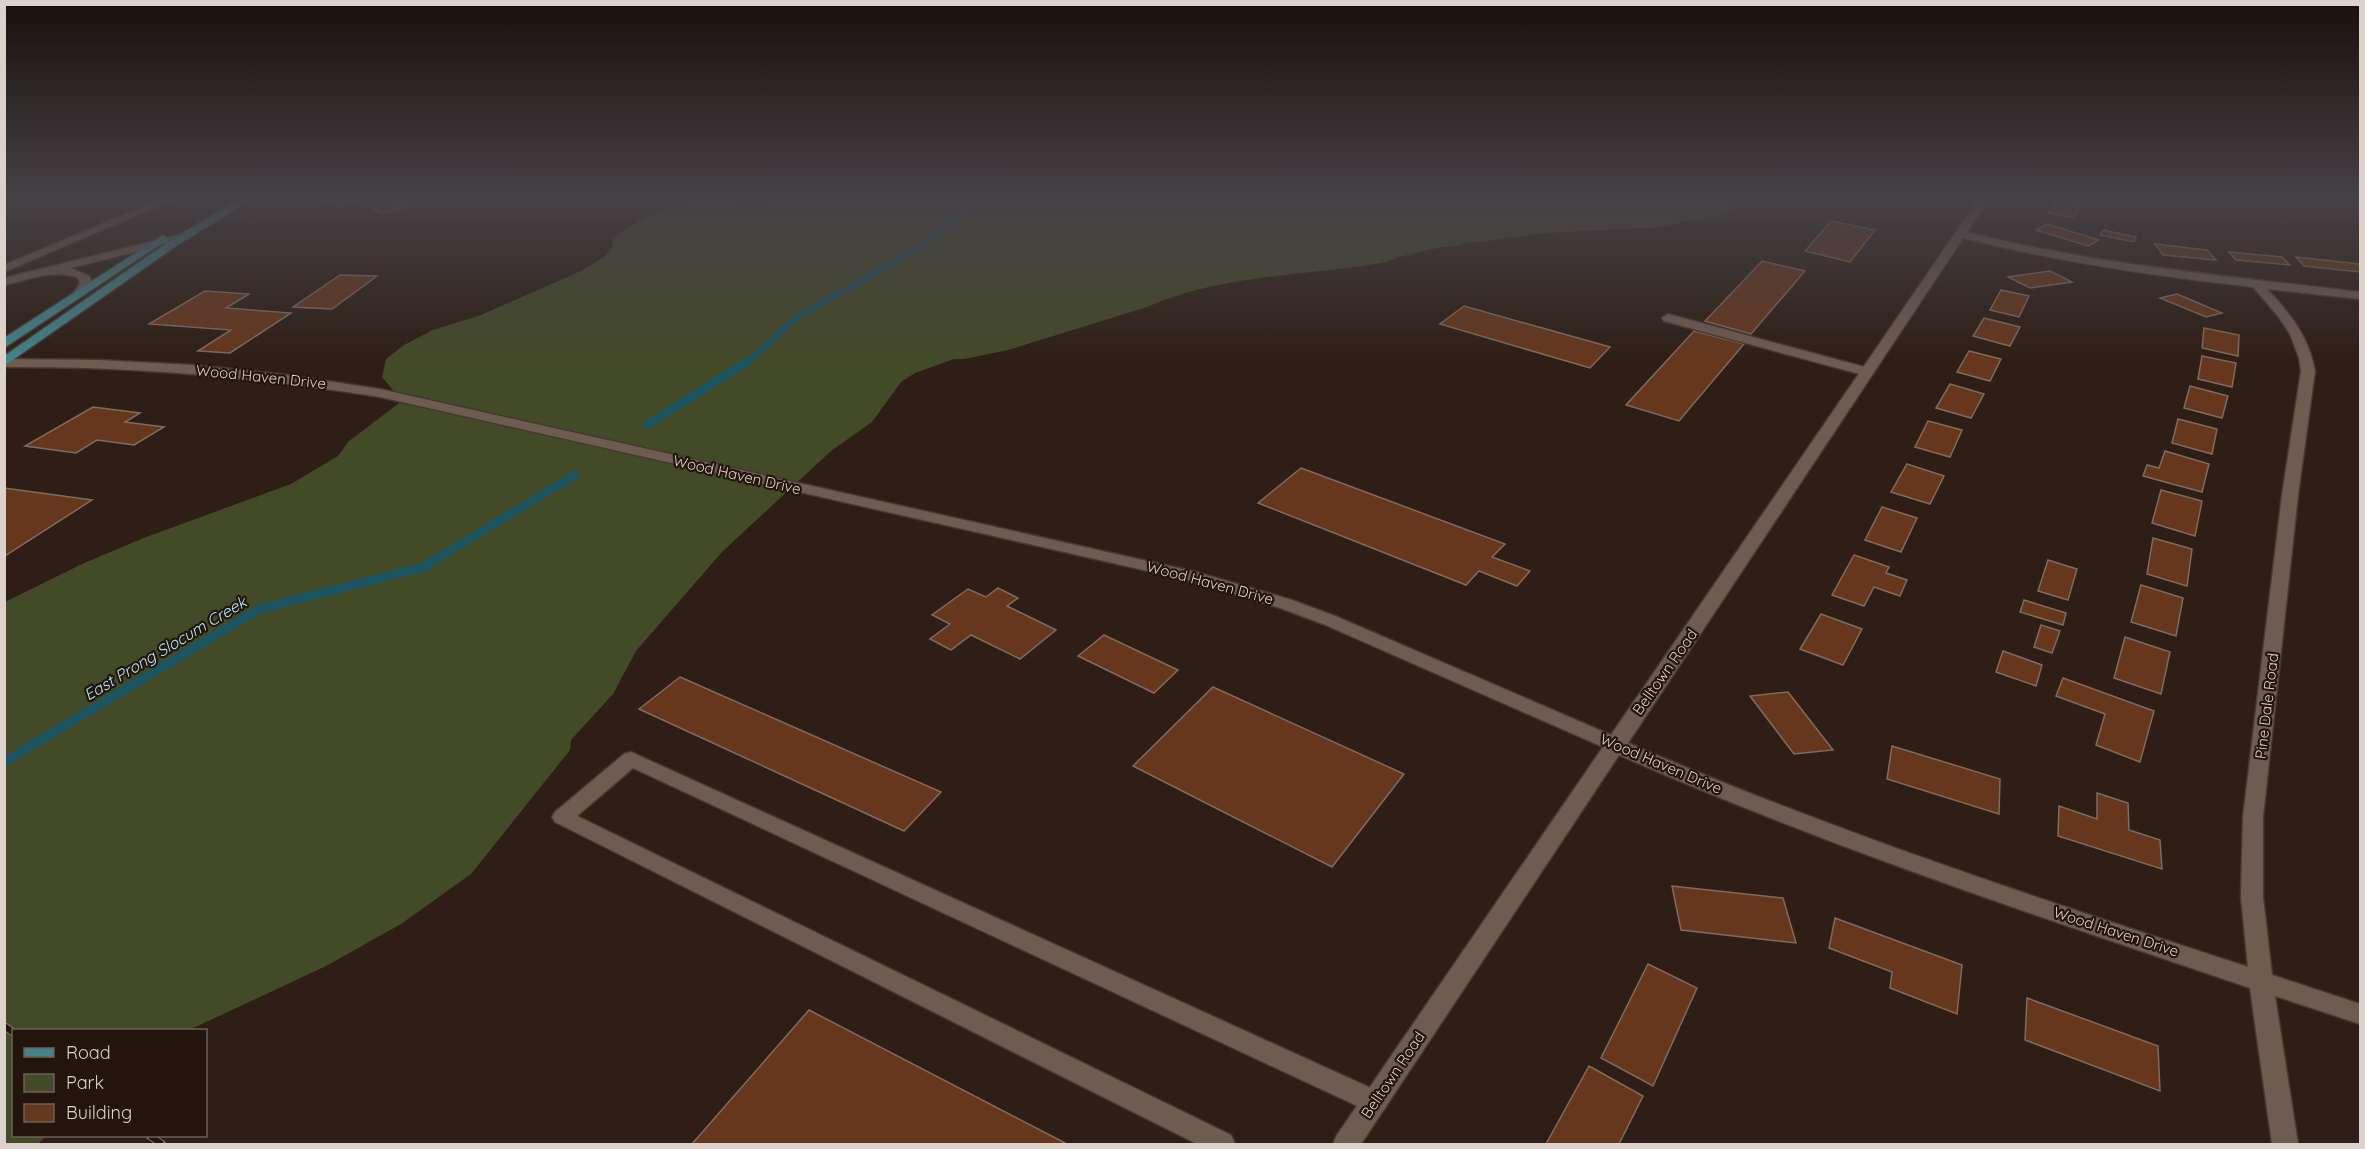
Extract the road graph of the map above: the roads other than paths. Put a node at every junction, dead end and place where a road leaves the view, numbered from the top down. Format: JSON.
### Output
{"nodes":[{"id":1,"x":41,"y":254,"type":"edge"},
{"id":2,"x":114,"y":254,"type":"edge"},
{"id":3,"x":138,"y":254,"type":"edge"},
{"id":4,"x":161,"y":254,"type":"edge"},
{"id":5,"x":1947,"y":254,"type":"edge"},
{"id":6,"x":2050,"y":254,"type":"edge"},
{"id":7,"x":4,"y":269,"type":"edge"},
{"id":8,"x":30,"y":274,"type":"junction"},
{"id":9,"x":4,"y":282,"type":"edge"},
{"id":10,"x":2256,"y":284,"type":"junction"},
{"id":11,"x":80,"y":292,"type":"junction"},
{"id":12,"x":2361,"y":295,"type":"edge"},
{"id":13,"x":1668,"y":318,"type":"dead end"},
{"id":14,"x":4,"y":344,"type":"edge"},
{"id":15,"x":4,"y":362,"type":"edge"},
{"id":16,"x":1867,"y":372,"type":"junction"},
{"id":17,"x":1615,"y":745,"type":"junction"},
{"id":18,"x":2261,"y":980,"type":"junction"},
{"id":19,"x":2361,"y":1014,"type":"edge"},
{"id":20,"x":1375,"y":1102,"type":"junction"},
{"id":21,"x":1222,"y":1144,"type":"edge"},
{"id":22,"x":1346,"y":1144,"type":"edge"},
{"id":23,"x":2285,"y":1144,"type":"edge"}],
"edges":[{"from":1,"to":7,"type":"street"},
{"from":2,"to":8,"type":"street"},
{"from":3,"to":11,"type":"main road"},
{"from":4,"to":15,"type":"main road"},
{"from":5,"to":16,"type":"street","name":"Belltown Road"},
{"from":6,"to":10,"type":"street"},
{"from":8,"to":9,"type":"street"},
{"from":8,"to":11,"type":"street"},
{"from":10,"to":12,"type":"street"},
{"from":10,"to":18,"type":"street","name":"Pine Dale Road"},
{"from":11,"to":14,"type":"main road"},
{"from":13,"to":16,"type":"street"},
{"from":15,"to":17,"type":"street","name":"Wood Haven Drive"},
{"from":16,"to":17,"type":"street","name":"Belltown Road"},
{"from":17,"to":18,"type":"street","name":"Wood Haven Drive"},
{"from":17,"to":20,"type":"street","name":"Belltown Road"},
{"from":18,"to":19,"type":"street","name":"Wood Haven Drive"},
{"from":18,"to":23,"type":"street","name":"Pine Dale Road"},
{"from":20,"to":21,"type":"street"},
{"from":20,"to":22,"type":"street","name":"Belltown Road"}]}
